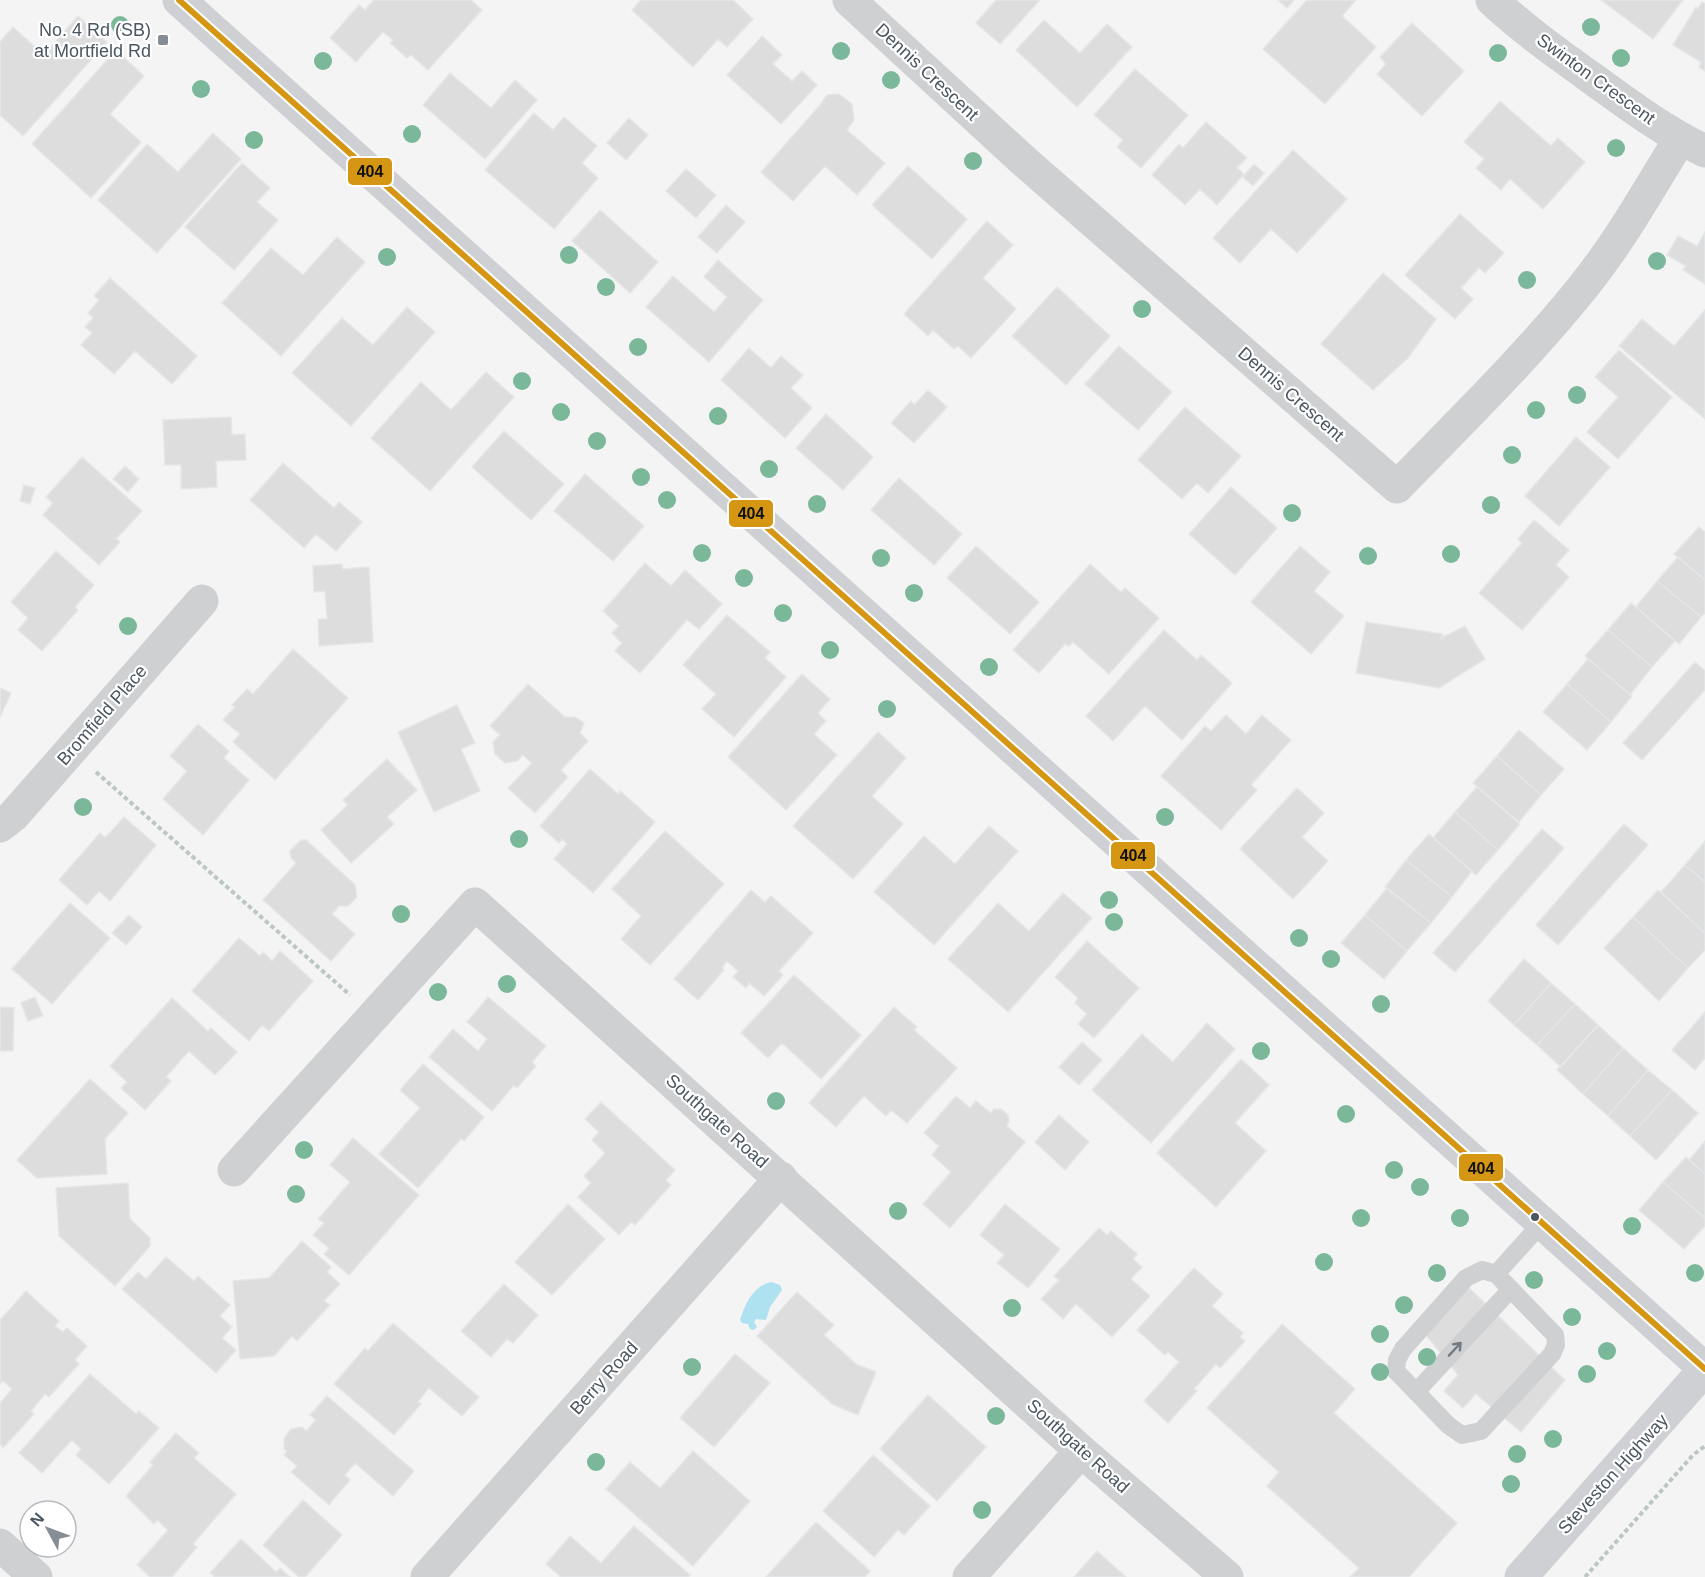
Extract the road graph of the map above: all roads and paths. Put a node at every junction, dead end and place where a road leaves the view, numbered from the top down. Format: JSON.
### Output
{"nodes":[{"id":1,"x":179,"y":0,"type":"edge"},
{"id":2,"x":849,"y":0,"type":"edge"},
{"id":3,"x":1491,"y":0,"type":"edge"},
{"id":4,"x":1693,"y":145,"type":"edge"},
{"id":5,"x":202,"y":601,"type":"dead end"},
{"id":6,"x":71,"y":750,"type":"junction"},
{"id":7,"x":0,"y":826,"type":"edge"},
{"id":8,"x":374,"y":1017,"type":"junction"},
{"id":9,"x":234,"y":1170,"type":"dead end"},
{"id":10,"x":781,"y":1178,"type":"junction"},
{"id":11,"x":1542,"y":1223,"type":"junction"},
{"id":12,"x":1496,"y":1274,"type":"junction"},
{"id":13,"x":1510,"y":1289,"type":"junction"},
{"id":14,"x":1705,"y":1369,"type":"edge"},
{"id":15,"x":1416,"y":1392,"type":"junction"},
{"id":16,"x":1705,"y":1446,"type":"edge"},
{"id":17,"x":1081,"y":1451,"type":"junction"},
{"id":18,"x":0,"y":1545,"type":"edge"},
{"id":19,"x":36,"y":1577,"type":"edge"},
{"id":20,"x":428,"y":1577,"type":"edge"},
{"id":21,"x":969,"y":1577,"type":"edge"},
{"id":22,"x":1227,"y":1577,"type":"edge"},
{"id":23,"x":1521,"y":1577,"type":"edge"},
{"id":24,"x":1586,"y":1577,"type":"edge"}],
"edges":[{"from":1,"to":11,"type":"main road"},
{"from":2,"to":4,"type":"street","name":"Dennis Crescent"},
{"from":3,"to":4,"type":"street","name":"Swinton Crescent"},
{"from":5,"to":6,"type":"street","name":"Bromfield Place"},
{"from":6,"to":7,"type":"street","name":"Bromfield Place"},
{"from":6,"to":8,"type":"path"},
{"from":8,"to":9,"type":"street","name":"Southgate Road"},
{"from":8,"to":10,"type":"street","name":"Southgate Road"},
{"from":10,"to":17,"type":"street","name":"Southgate Road"},
{"from":10,"to":20,"type":"street","name":"Berry Road"},
{"from":11,"to":12,"type":"lane"},
{"from":11,"to":14,"type":"main road"},
{"from":12,"to":13,"type":"lane"},
{"from":12,"to":15,"type":"lane"},
{"from":15,"to":13,"type":"lane","one_way":true},
{"from":13,"to":15,"type":"lane"},
{"from":14,"to":23,"type":"main road","name":"Steveston Highway"},
{"from":16,"to":24,"type":"path"},
{"from":17,"to":21,"type":"street"},
{"from":17,"to":22,"type":"street","name":"Southgate Road"},
{"from":18,"to":19,"type":"street"}]}
